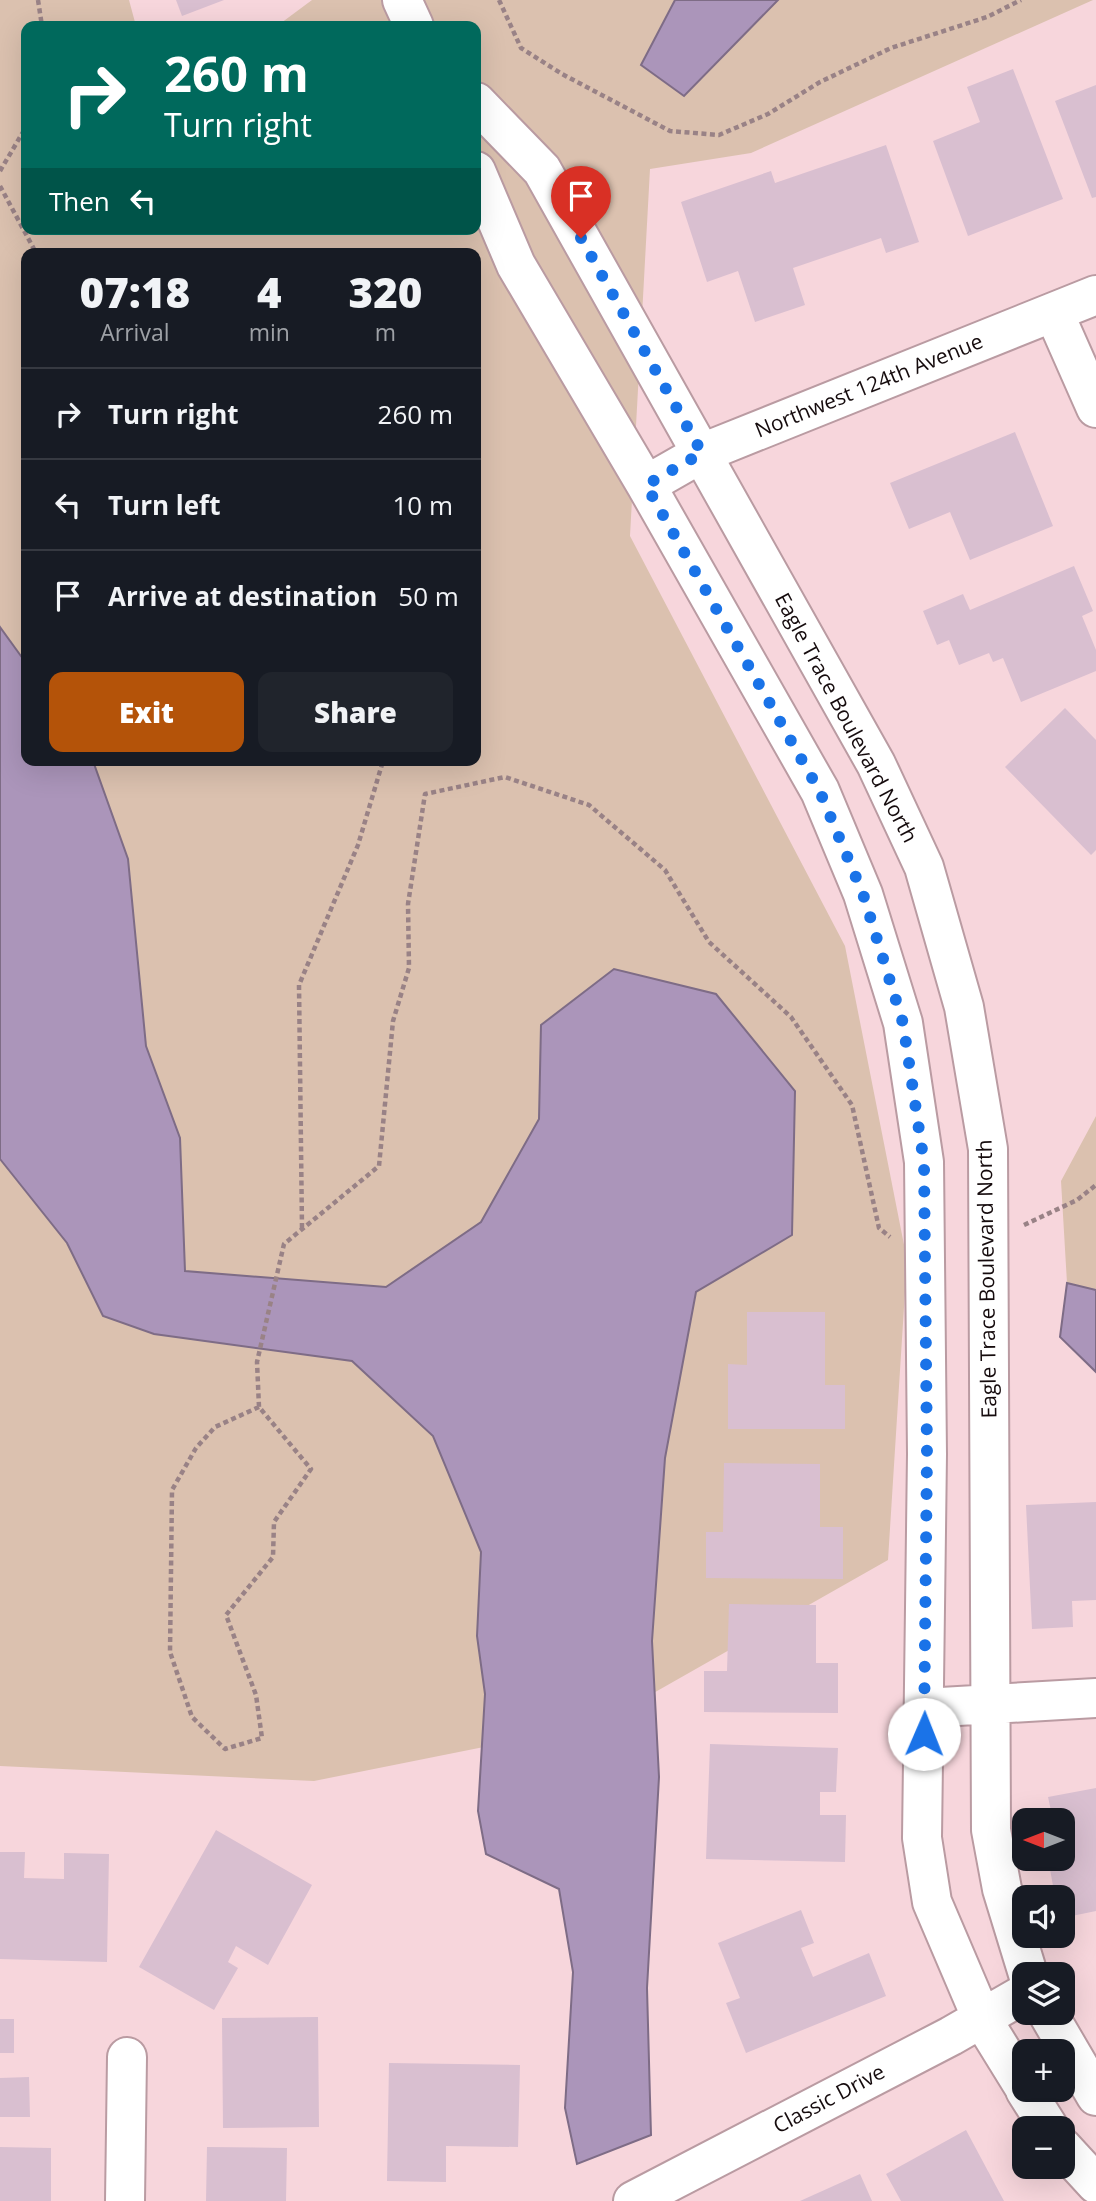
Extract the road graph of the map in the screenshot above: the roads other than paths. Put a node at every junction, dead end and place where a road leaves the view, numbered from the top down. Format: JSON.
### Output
{"nodes":[{"id":1,"x":402,"y":0,"type":"edge"},
{"id":2,"x":412,"y":21,"type":"edge"},
{"id":3,"x":481,"y":107,"type":"edge"},
{"id":4,"x":481,"y":183,"type":"edge"},
{"id":5,"x":1096,"y":295,"type":"edge"},
{"id":6,"x":1054,"y":313,"type":"junction"},
{"id":7,"x":1096,"y":408,"type":"edge"},
{"id":8,"x":702,"y":453,"type":"junction"},
{"id":9,"x":646,"y":485,"type":"junction"},
{"id":10,"x":1096,"y":1698,"type":"edge"},
{"id":11,"x":988,"y":1706,"type":"junction"},
{"id":12,"x":924,"y":1708,"type":"junction"},
{"id":13,"x":1024,"y":1962,"type":"edge"},
{"id":14,"x":1012,"y":2001,"type":"edge"},
{"id":15,"x":982,"y":2019,"type":"junction"},
{"id":16,"x":1055,"y":2025,"type":"edge"},
{"id":17,"x":127,"y":2057,"type":"dead end"},
{"id":18,"x":1012,"y":2068,"type":"edge"},
{"id":19,"x":1096,"y":2096,"type":"edge"},
{"id":20,"x":1075,"y":2162,"type":"edge"},
{"id":21,"x":1096,"y":2185,"type":"edge"},
{"id":22,"x":125,"y":2201,"type":"edge"},
{"id":23,"x":633,"y":2201,"type":"edge"}],
"edges":[{"from":1,"to":2,"type":"street"},
{"from":3,"to":8,"type":"street","name":"Eagle Trace Boulevard North"},
{"from":4,"to":9,"type":"street"},
{"from":5,"to":6,"type":"street","name":"Northwest 124th Avenue"},
{"from":6,"to":7,"type":"street"},
{"from":6,"to":8,"type":"street","name":"Northwest 124th Avenue"},
{"from":8,"to":9,"type":"street","name":"Northwest 124th Avenue"},
{"from":8,"to":11,"type":"street","name":"Eagle Trace Boulevard North"},
{"from":9,"to":12,"type":"street"},
{"from":10,"to":11,"type":"street"},
{"from":11,"to":12,"type":"street"},
{"from":11,"to":13,"type":"street","name":"Eagle Trace Boulevard North"},
{"from":12,"to":15,"type":"street"},
{"from":14,"to":15,"type":"street","name":"Classic Drive"},
{"from":15,"to":18,"type":"street"},
{"from":15,"to":23,"type":"street","name":"Classic Drive"},
{"from":16,"to":19,"type":"street"},
{"from":17,"to":22,"type":"street"},
{"from":20,"to":21,"type":"street"}]}
